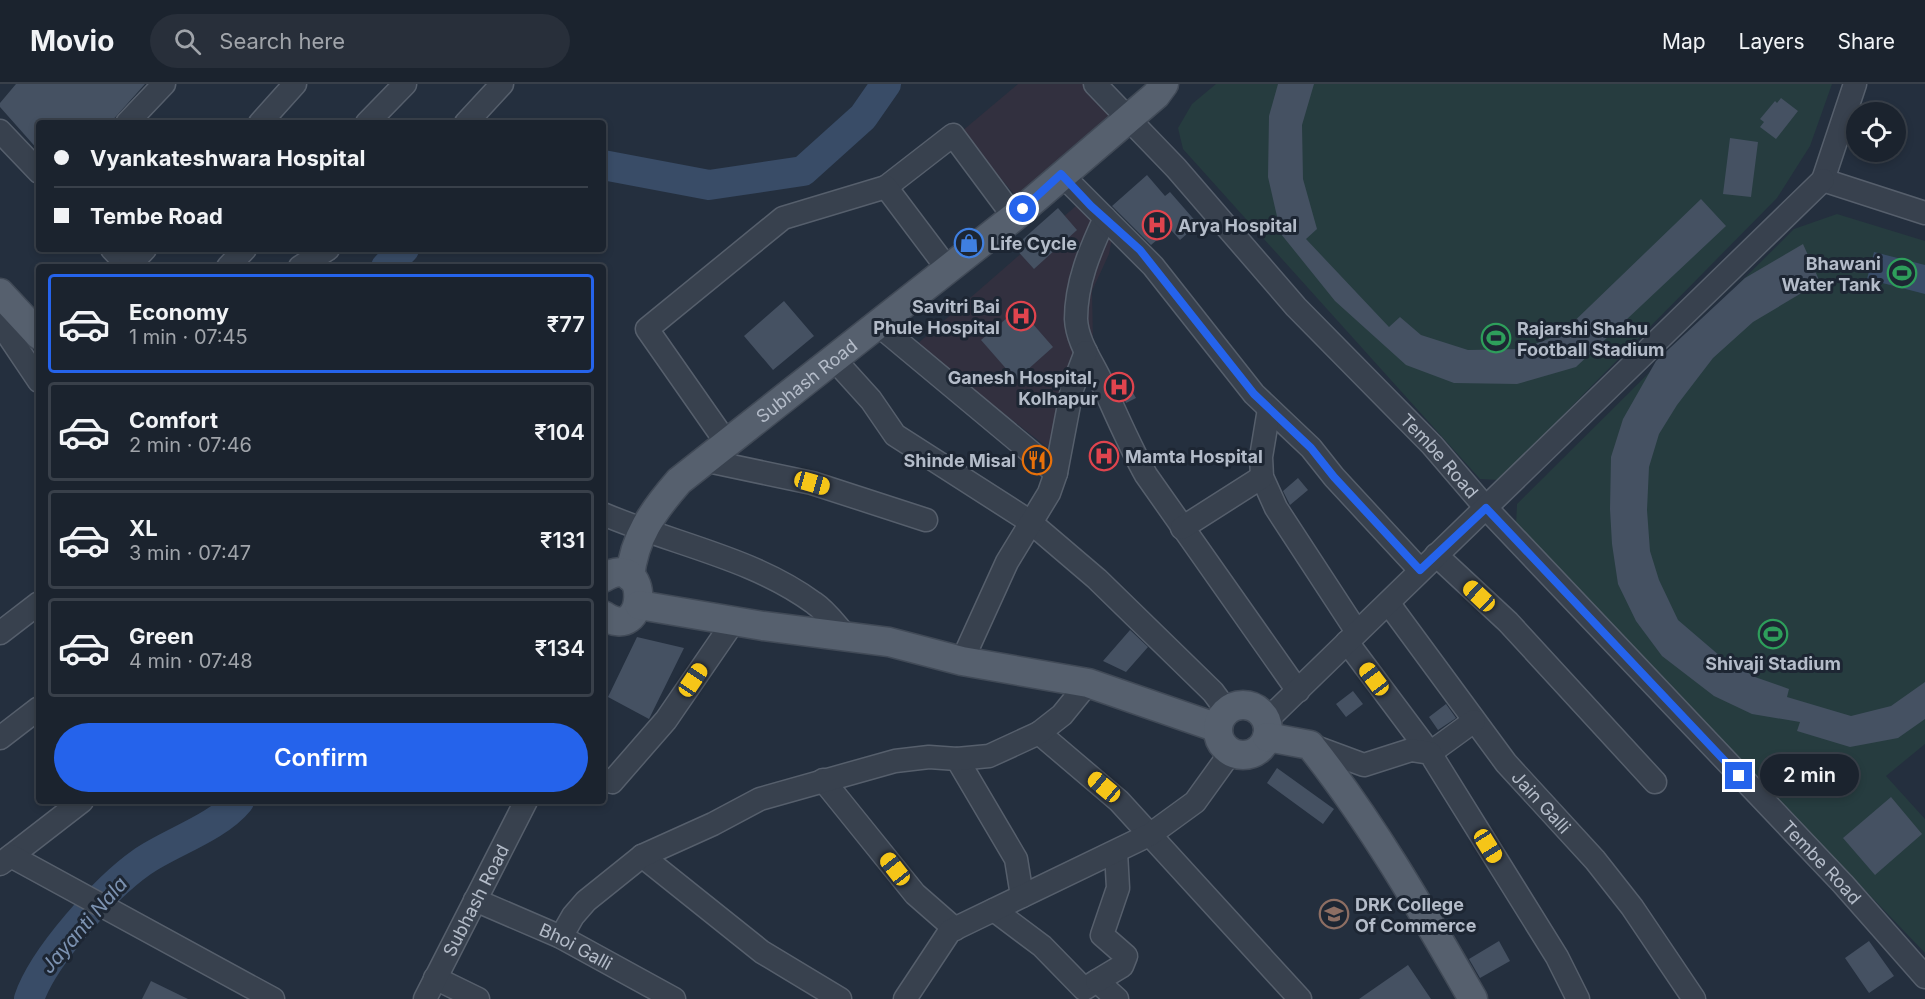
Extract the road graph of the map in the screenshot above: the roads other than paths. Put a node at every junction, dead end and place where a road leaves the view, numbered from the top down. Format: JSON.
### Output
{"nodes":[{"id":1,"x":165,"y":84,"type":"edge"},
{"id":2,"x":295,"y":84,"type":"edge"},
{"id":3,"x":405,"y":84,"type":"edge"},
{"id":4,"x":502,"y":84,"type":"edge"},
{"id":5,"x":1095,"y":84,"type":"edge"},
{"id":6,"x":1185,"y":84,"type":"edge"},
{"id":7,"x":1855,"y":84,"type":"edge"},
{"id":8,"x":1160,"y":89,"type":"edge"},
{"id":9,"x":1126,"y":119,"type":"junction"},
{"id":10,"x":130,"y":120,"type":"edge"},
{"id":11,"x":263,"y":120,"type":"edge"},
{"id":12,"x":370,"y":120,"type":"edge"},
{"id":13,"x":469,"y":120,"type":"edge"},
{"id":14,"x":0,"y":131,"type":"edge"},
{"id":15,"x":36,"y":169,"type":"edge"},
{"id":16,"x":1061,"y":174,"type":"junction"},
{"id":17,"x":1823,"y":180,"type":"junction"},
{"id":18,"x":886,"y":187,"type":"junction"},
{"id":19,"x":1925,"y":213,"type":"edge"},
{"id":20,"x":1014,"y":217,"type":"junction"},
{"id":21,"x":1105,"y":218,"type":"junction"},
{"id":22,"x":114,"y":252,"type":"edge"},
{"id":23,"x":142,"y":252,"type":"edge"},
{"id":24,"x":242,"y":252,"type":"edge"},
{"id":25,"x":323,"y":252,"type":"edge"},
{"id":26,"x":125,"y":264,"type":"edge"},
{"id":27,"x":131,"y":264,"type":"edge"},
{"id":28,"x":231,"y":264,"type":"edge"},
{"id":29,"x":305,"y":264,"type":"edge"},
{"id":30,"x":947,"y":268,"type":"junction"},
{"id":31,"x":1,"y":308,"type":"edge"},
{"id":32,"x":876,"y":323,"type":"junction"},
{"id":33,"x":36,"y":333,"type":"edge"},
{"id":34,"x":1086,"y":352,"type":"junction"},
{"id":35,"x":832,"y":358,"type":"junction"},
{"id":36,"x":36,"y":375,"type":"edge"},
{"id":37,"x":1269,"y":409,"type":"junction"},
{"id":38,"x":726,"y":442,"type":"junction"},
{"id":39,"x":703,"y":460,"type":"junction"},
{"id":40,"x":1056,"y":473,"type":"junction"},
{"id":41,"x":1262,"y":477,"type":"junction"},
{"id":42,"x":1486,"y":508,"type":"junction"},
{"id":43,"x":606,"y":515,"type":"edge"},
{"id":44,"x":926,"y":520,"type":"dead end"},
{"id":45,"x":1029,"y":521,"type":"junction"},
{"id":46,"x":1182,"y":528,"type":"junction"},
{"id":47,"x":642,"y":530,"type":"junction"},
{"id":48,"x":1428,"y":563,"type":"junction"},
{"id":49,"x":616,"y":577,"type":"edge"},
{"id":50,"x":1389,"y":604,"type":"junction"},
{"id":51,"x":36,"y":605,"type":"edge"},
{"id":52,"x":639,"y":605,"type":"junction"},
{"id":53,"x":734,"y":621,"type":"junction"},
{"id":54,"x":606,"y":624,"type":"edge"},
{"id":55,"x":0,"y":633,"type":"edge"},
{"id":56,"x":846,"y":636,"type":"junction"},
{"id":57,"x":1352,"y":637,"type":"junction"},
{"id":58,"x":962,"y":661,"type":"junction"},
{"id":59,"x":1089,"y":684,"type":"junction"},
{"id":60,"x":1298,"y":691,"type":"junction"},
{"id":61,"x":36,"y":710,"type":"edge"},
{"id":62,"x":1223,"y":719,"type":"junction"},
{"id":63,"x":1474,"y":721,"type":"junction"},
{"id":64,"x":1267,"y":729,"type":"junction"},
{"id":65,"x":1039,"y":733,"type":"junction"},
{"id":66,"x":0,"y":738,"type":"edge"},
{"id":67,"x":1310,"y":745,"type":"junction"},
{"id":68,"x":1231,"y":752,"type":"junction"},
{"id":69,"x":1430,"y":753,"type":"junction"},
{"id":70,"x":957,"y":759,"type":"junction"},
{"id":71,"x":606,"y":780,"type":"edge"},
{"id":72,"x":823,"y":780,"type":"junction"},
{"id":73,"x":1655,"y":782,"type":"dead end"},
{"id":74,"x":78,"y":804,"type":"edge"},
{"id":75,"x":524,"y":804,"type":"edge"},
{"id":76,"x":1151,"y":834,"type":"junction"},
{"id":77,"x":1116,"y":852,"type":"junction"},
{"id":78,"x":642,"y":856,"type":"junction"},
{"id":79,"x":5,"y":860,"type":"edge"},
{"id":80,"x":1022,"y":896,"type":"junction"},
{"id":81,"x":475,"y":900,"type":"junction"},
{"id":82,"x":994,"y":910,"type":"junction"},
{"id":83,"x":955,"y":928,"type":"junction"},
{"id":84,"x":561,"y":937,"type":"junction"},
{"id":85,"x":1925,"y":977,"type":"edge"},
{"id":86,"x":435,"y":978,"type":"junction"},
{"id":87,"x":1085,"y":990,"type":"edge"},
{"id":88,"x":1279,"y":991,"type":"edge"},
{"id":89,"x":273,"y":999,"type":"edge"},
{"id":90,"x":425,"y":999,"type":"edge"},
{"id":91,"x":478,"y":999,"type":"edge"},
{"id":92,"x":674,"y":999,"type":"edge"},
{"id":93,"x":840,"y":999,"type":"edge"},
{"id":94,"x":905,"y":999,"type":"edge"},
{"id":95,"x":1118,"y":999,"type":"edge"},
{"id":96,"x":1300,"y":999,"type":"edge"},
{"id":97,"x":1473,"y":999,"type":"edge"},
{"id":98,"x":1578,"y":999,"type":"edge"},
{"id":99,"x":1694,"y":999,"type":"edge"}],
"edges":[{"from":1,"to":10,"type":"street"},
{"from":2,"to":11,"type":"street"},
{"from":3,"to":12,"type":"street"},
{"from":4,"to":13,"type":"street"},
{"from":5,"to":9,"type":"street","name":"Tembe Road"},
{"from":6,"to":8,"type":"main road","name":"Subhash Road"},
{"from":7,"to":17,"type":"street"},
{"from":8,"to":9,"type":"main road","name":"Subhash Road"},
{"from":9,"to":16,"type":"main road","name":"Subhash Road"},
{"from":9,"to":42,"type":"street","name":"Tembe Road"},
{"from":14,"to":15,"type":"street"},
{"from":16,"to":20,"type":"main road","name":"Subhash Road"},
{"from":16,"to":21,"type":"street"},
{"from":17,"to":19,"type":"street"},
{"from":17,"to":42,"type":"street"},
{"from":18,"to":20,"type":"street"},
{"from":18,"to":30,"type":"street"},
{"from":18,"to":38,"type":"street"},
{"from":20,"to":30,"type":"main road","name":"Subhash Road"},
{"from":21,"to":34,"type":"street"},
{"from":21,"to":37,"type":"street"},
{"from":22,"to":26,"type":"street"},
{"from":23,"to":27,"type":"street"},
{"from":24,"to":28,"type":"street"},
{"from":25,"to":29,"type":"street"},
{"from":30,"to":32,"type":"main road","name":"Subhash Road"},
{"from":31,"to":33,"type":"main road"},
{"from":31,"to":36,"type":"street"},
{"from":32,"to":35,"type":"main road","name":"Subhash Road"},
{"from":32,"to":40,"type":"street"},
{"from":34,"to":40,"type":"street"},
{"from":34,"to":46,"type":"street"},
{"from":35,"to":38,"type":"main road","name":"Subhash Road"},
{"from":35,"to":45,"type":"street"},
{"from":37,"to":41,"type":"street"},
{"from":37,"to":48,"type":"street"},
{"from":38,"to":39,"type":"main road","name":"Subhash Road"},
{"from":39,"to":44,"type":"street"},
{"from":39,"to":47,"type":"main road","name":"Subhash Road"},
{"from":40,"to":45,"type":"street"},
{"from":41,"to":46,"type":"street"},
{"from":41,"to":57,"type":"street"},
{"from":42,"to":48,"type":"street"},
{"from":42,"to":85,"type":"street","name":"Tembe Road"},
{"from":43,"to":47,"type":"street"},
{"from":45,"to":58,"type":"street"},
{"from":45,"to":62,"type":"street"},
{"from":46,"to":60,"type":"street"},
{"from":47,"to":49,"type":"main road","name":"Subhash Road"},
{"from":47,"to":56,"type":"street"},
{"from":48,"to":50,"type":"street"},
{"from":48,"to":73,"type":"street"},
{"from":49,"to":52,"type":"main road"},
{"from":50,"to":57,"type":"street"},
{"from":50,"to":63,"type":"street","name":"Jain Galli"},
{"from":51,"to":55,"type":"street"},
{"from":52,"to":53,"type":"main road"},
{"from":52,"to":54,"type":"main road"},
{"from":53,"to":56,"type":"main road"},
{"from":53,"to":71,"type":"street"},
{"from":56,"to":58,"type":"main road"},
{"from":57,"to":60,"type":"street"},
{"from":57,"to":69,"type":"street"},
{"from":58,"to":59,"type":"main road"},
{"from":59,"to":62,"type":"main road"},
{"from":59,"to":65,"type":"street"},
{"from":60,"to":64,"type":"street"},
{"from":61,"to":66,"type":"street"},
{"from":62,"to":64,"type":"main road"},
{"from":62,"to":68,"type":"main road"},
{"from":63,"to":69,"type":"street"},
{"from":63,"to":99,"type":"street","name":"Jain Galli"},
{"from":64,"to":67,"type":"main road"},
{"from":64,"to":68,"type":"main road"},
{"from":65,"to":70,"type":"street"},
{"from":65,"to":76,"type":"street"},
{"from":67,"to":69,"type":"street"},
{"from":67,"to":97,"type":"main road"},
{"from":68,"to":76,"type":"street"},
{"from":69,"to":98,"type":"street"},
{"from":70,"to":72,"type":"street"},
{"from":70,"to":80,"type":"street"},
{"from":72,"to":78,"type":"street"},
{"from":72,"to":83,"type":"street"},
{"from":74,"to":79,"type":"street"},
{"from":75,"to":81,"type":"street","name":"Subhash Road"},
{"from":76,"to":77,"type":"street"},
{"from":76,"to":88,"type":"street"},
{"from":77,"to":80,"type":"street"},
{"from":77,"to":87,"type":"street"},
{"from":78,"to":84,"type":"street"},
{"from":78,"to":93,"type":"street"},
{"from":79,"to":89,"type":"street"},
{"from":80,"to":82,"type":"street"},
{"from":81,"to":84,"type":"street","name":"Bhoi Galli"},
{"from":81,"to":86,"type":"street","name":"Subhash Road"},
{"from":82,"to":83,"type":"street"},
{"from":82,"to":87,"type":"street"},
{"from":83,"to":94,"type":"street"},
{"from":84,"to":92,"type":"street","name":"Bhoi Galli"},
{"from":86,"to":90,"type":"street","name":"Subhash Road"},
{"from":86,"to":91,"type":"street"},
{"from":87,"to":95,"type":"street"},
{"from":88,"to":96,"type":"street"}]}
